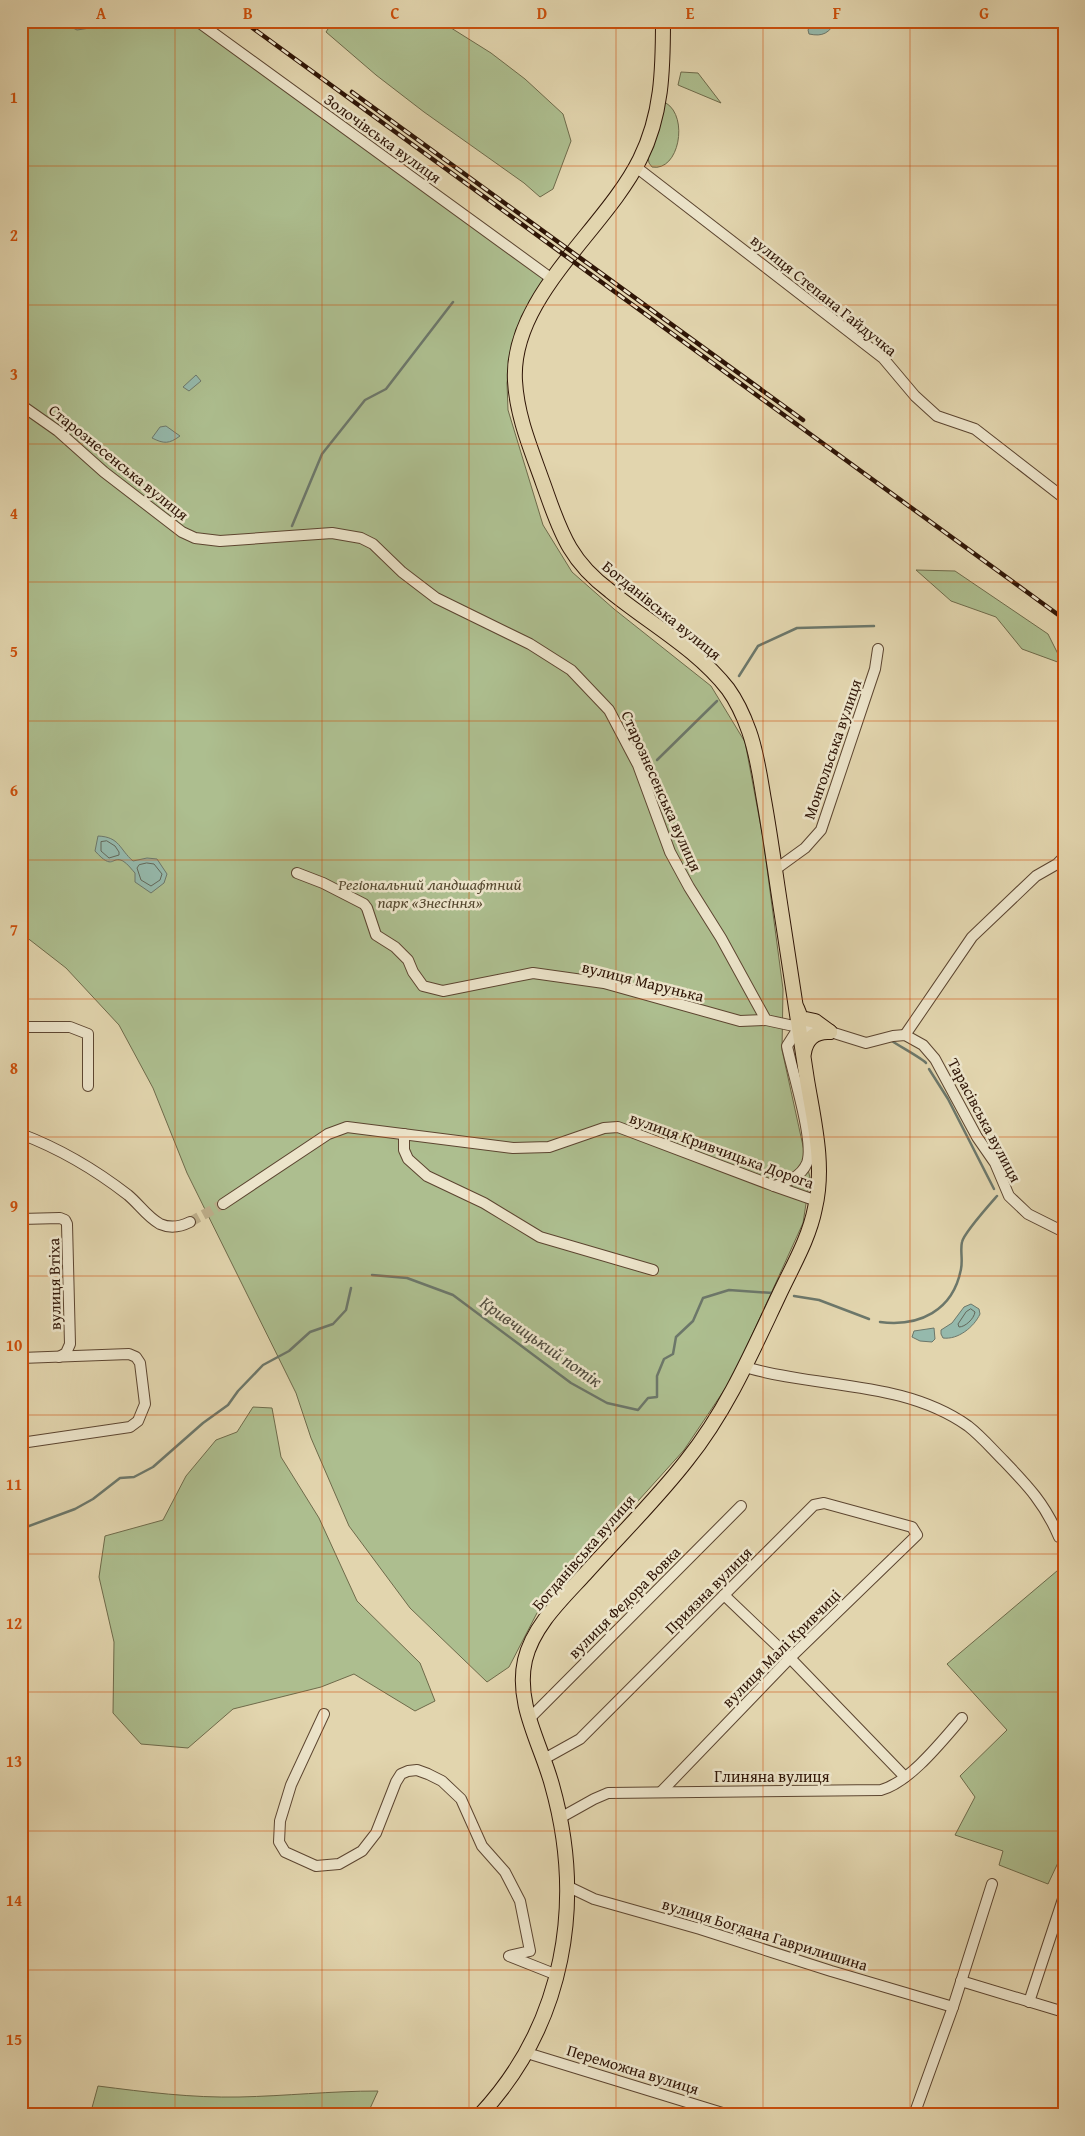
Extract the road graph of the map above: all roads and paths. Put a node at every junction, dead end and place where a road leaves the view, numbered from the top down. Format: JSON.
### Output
{"nodes":[{"id":1,"x":197,"y":21,"type":"edge"},
{"id":2,"x":664,"y":21,"type":"edge"},
{"id":3,"x":636,"y":167,"type":"junction"},
{"id":4,"x":552,"y":279,"type":"junction"},
{"id":5,"x":21,"y":405,"type":"edge"},
{"id":6,"x":1064,"y":498,"type":"edge"},
{"id":7,"x":878,"y":649,"type":"dead end"},
{"id":8,"x":1064,"y":858,"type":"edge"},
{"id":9,"x":776,"y":870,"type":"junction"},
{"id":10,"x":297,"y":873,"type":"dead end"},
{"id":11,"x":796,"y":1008,"type":"junction"},
{"id":12,"x":766,"y":1020,"type":"junction"},
{"id":13,"x":21,"y":1027,"type":"edge"},
{"id":14,"x":799,"y":1027,"type":"junction"},
{"id":15,"x":830,"y":1032,"type":"junction"},
{"id":16,"x":906,"y":1035,"type":"junction"},
{"id":17,"x":803,"y":1054,"type":"junction"},
{"id":18,"x":88,"y":1086,"type":"dead end"},
{"id":19,"x":21,"y":1134,"type":"edge"},
{"id":20,"x":404,"y":1134,"type":"junction"},
{"id":21,"x":774,"y":1186,"type":"junction"},
{"id":22,"x":817,"y":1201,"type":"junction"},
{"id":23,"x":223,"y":1204,"type":"tunnel mouth"},
{"id":24,"x":21,"y":1219,"type":"edge"},
{"id":25,"x":190,"y":1222,"type":"tunnel mouth"},
{"id":26,"x":1064,"y":1232,"type":"edge"},
{"id":27,"x":653,"y":1270,"type":"dead end"},
{"id":28,"x":21,"y":1358,"type":"edge"},
{"id":29,"x":59,"y":1358,"type":"junction"},
{"id":30,"x":745,"y":1367,"type":"junction"},
{"id":31,"x":21,"y":1444,"type":"edge"},
{"id":32,"x":741,"y":1506,"type":"dead end"},
{"id":33,"x":912,"y":1527,"type":"joint"},
{"id":34,"x":1064,"y":1539,"type":"edge"},
{"id":35,"x":724,"y":1594,"type":"junction"},
{"id":36,"x":790,"y":1658,"type":"junction"},
{"id":37,"x":324,"y":1714,"type":"dead end"},
{"id":38,"x":962,"y":1718,"type":"dead end"},
{"id":39,"x":529,"y":1720,"type":"junction"},
{"id":40,"x":544,"y":1759,"type":"junction"},
{"id":41,"x":905,"y":1777,"type":"junction"},
{"id":42,"x":661,"y":1792,"type":"junction"},
{"id":43,"x":560,"y":1818,"type":"junction"},
{"id":44,"x":992,"y":1884,"type":"dead end"},
{"id":45,"x":569,"y":1887,"type":"junction"},
{"id":46,"x":1064,"y":1896,"type":"edge"},
{"id":47,"x":556,"y":1975,"type":"junction"},
{"id":48,"x":961,"y":1981,"type":"junction"},
{"id":49,"x":1029,"y":2002,"type":"junction"},
{"id":50,"x":953,"y":2006,"type":"junction"},
{"id":51,"x":1064,"y":2012,"type":"edge"},
{"id":52,"x":527,"y":2053,"type":"junction"},
{"id":53,"x":480,"y":2115,"type":"edge"},
{"id":54,"x":729,"y":2115,"type":"edge"},
{"id":55,"x":914,"y":2115,"type":"edge"}],
"edges":[{"from":1,"to":4,"type":"street","name":"Золочівська вулиця"},
{"from":2,"to":3,"type":"main road","name":"Богданівська вулиця"},
{"from":3,"to":4,"type":"main road","name":"Богданівська вулиця"},
{"from":3,"to":6,"type":"street","name":"вулиця Степана Гайдучка"},
{"from":4,"to":9,"type":"main road","name":"Богданівська вулиця"},
{"from":5,"to":12,"type":"street","name":"Старознесенська вулиця"},
{"from":7,"to":9,"type":"street","name":"Монгольська вулиця"},
{"from":8,"to":16,"type":"street"},
{"from":9,"to":11,"type":"main road","name":"Богданівська вулиця"},
{"from":10,"to":12,"type":"street","name":"вулиця Марунька"},
{"from":11,"to":14,"type":"main road","name":"Богданівська вулиця"},
{"from":11,"to":15,"type":"main road"},
{"from":12,"to":14,"type":"street"},
{"from":13,"to":18,"type":"street"},
{"from":14,"to":15,"type":"street"},
{"from":14,"to":17,"type":"main road","name":"Богданівська вулиця"},
{"from":14,"to":21,"type":"street"},
{"from":15,"to":16,"type":"street"},
{"from":15,"to":17,"type":"main road"},
{"from":16,"to":26,"type":"street","name":"Тарасівська вулиця"},
{"from":17,"to":22,"type":"main road","name":"Богданівська вулиця"},
{"from":19,"to":25,"type":"street"},
{"from":20,"to":21,"type":"street","name":"вулиця Кривчицька Дорога"},
{"from":20,"to":23,"type":"street","name":"вулиця Кривчицька Дорога"},
{"from":20,"to":27,"type":"street"},
{"from":21,"to":22,"type":"street","name":"вулиця Кривчицька Дорога"},
{"from":22,"to":30,"type":"main road","name":"Богданівська вулиця"},
{"from":24,"to":29,"type":"street","name":"вулиця Втіха"},
{"from":28,"to":29,"type":"street"},
{"from":29,"to":31,"type":"street"},
{"from":30,"to":34,"type":"street"},
{"from":30,"to":39,"type":"main road","name":"Богданівська вулиця"},
{"from":32,"to":39,"type":"street","name":"вулиця Федора Вовка"},
{"from":33,"to":35,"type":"street","name":"Приязна вулиця"},
{"from":33,"to":36,"type":"street","name":"вулиця Малі Кривчиці"},
{"from":35,"to":36,"type":"street"},
{"from":35,"to":40,"type":"street","name":"Приязна вулиця"},
{"from":36,"to":41,"type":"street"},
{"from":36,"to":42,"type":"street","name":"вулиця Малі Кривчиці"},
{"from":37,"to":47,"type":"street"},
{"from":38,"to":41,"type":"street","name":"Глиняна вулиця"},
{"from":39,"to":40,"type":"main road","name":"Богданівська вулиця"},
{"from":40,"to":43,"type":"main road","name":"Богданівська вулиця"},
{"from":41,"to":42,"type":"street","name":"Глиняна вулиця"},
{"from":42,"to":43,"type":"street","name":"Глиняна вулиця"},
{"from":43,"to":45,"type":"main road","name":"Богданівська вулиця"},
{"from":44,"to":48,"type":"street"},
{"from":45,"to":47,"type":"main road","name":"Богданівська вулиця"},
{"from":45,"to":50,"type":"street","name":"вулиця Богдана Гаврилишина"},
{"from":46,"to":49,"type":"street"},
{"from":47,"to":52,"type":"main road","name":"Богданівська вулиця"},
{"from":48,"to":49,"type":"street"},
{"from":48,"to":50,"type":"street"},
{"from":49,"to":51,"type":"street"},
{"from":50,"to":55,"type":"street"},
{"from":52,"to":53,"type":"main road","name":"Богданівська вулиця"},
{"from":52,"to":54,"type":"street","name":"Переможна вулиця"}]}
